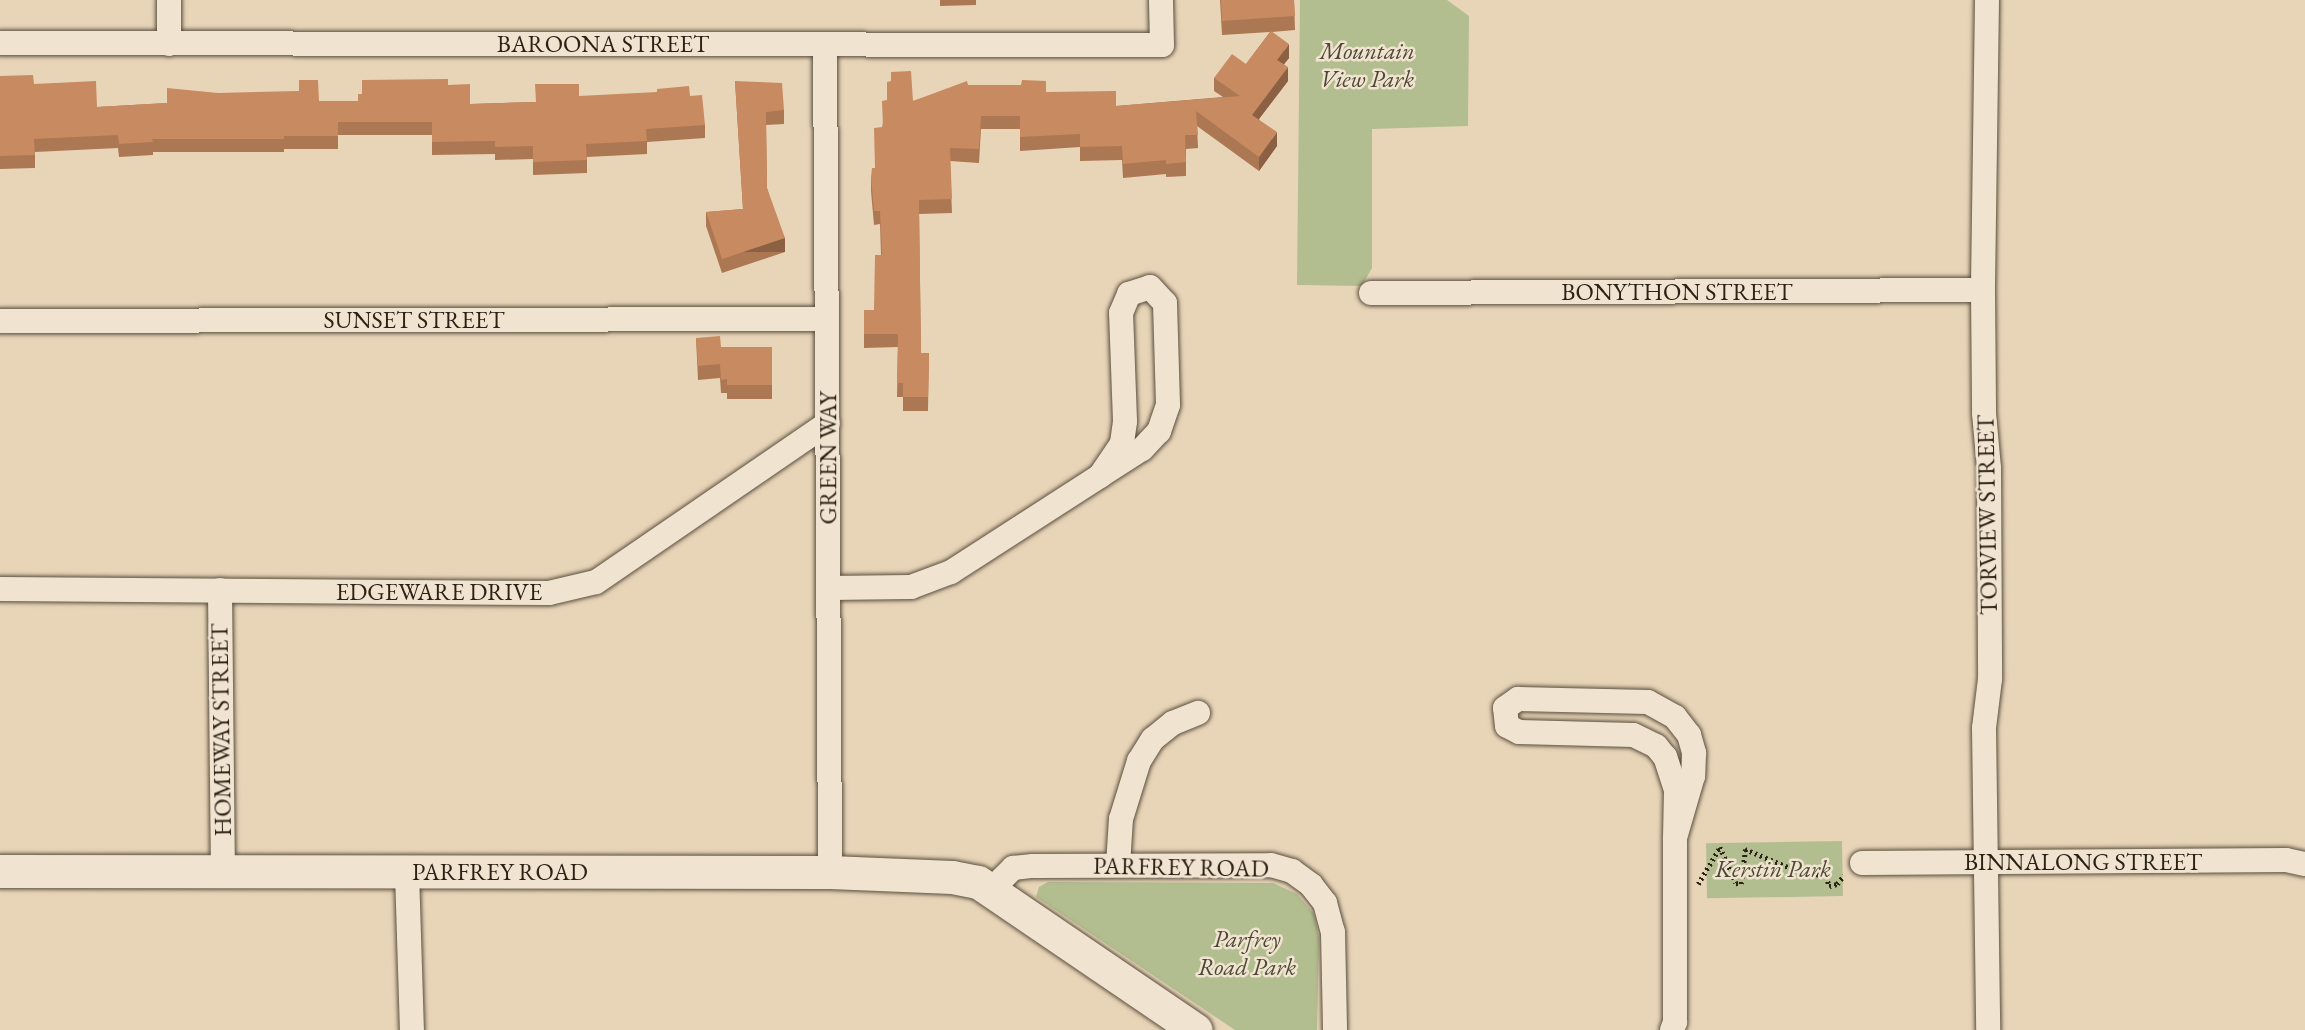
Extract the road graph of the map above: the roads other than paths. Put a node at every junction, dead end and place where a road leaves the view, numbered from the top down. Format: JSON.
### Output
{"nodes":[{"id":1,"x":169,"y":0,"type":"edge"},
{"id":2,"x":1161,"y":0,"type":"edge"},
{"id":3,"x":1987,"y":0,"type":"edge"},
{"id":4,"x":0,"y":43,"type":"edge"},
{"id":5,"x":169,"y":44,"type":"junction"},
{"id":6,"x":825,"y":44,"type":"junction"},
{"id":7,"x":1983,"y":290,"type":"junction"},
{"id":8,"x":1371,"y":293,"type":"dead end"},
{"id":9,"x":827,"y":319,"type":"junction"},
{"id":10,"x":0,"y":321,"type":"edge"},
{"id":11,"x":828,"y":423,"type":"junction"},
{"id":12,"x":1100,"y":476,"type":"junction"},
{"id":13,"x":829,"y":588,"type":"junction"},
{"id":14,"x":0,"y":589,"type":"edge"},
{"id":15,"x":220,"y":590,"type":"junction"},
{"id":16,"x":1198,"y":713,"type":"dead end"},
{"id":17,"x":1675,"y":838,"type":"junction"},
{"id":18,"x":1986,"y":862,"type":"junction"},
{"id":19,"x":1862,"y":863,"type":"road end"},
{"id":20,"x":2305,"y":864,"type":"edge"},
{"id":21,"x":1118,"y":865,"type":"junction"},
{"id":22,"x":223,"y":869,"type":"junction"},
{"id":23,"x":0,"y":870,"type":"edge"},
{"id":24,"x":830,"y":872,"type":"junction"},
{"id":25,"x":407,"y":873,"type":"junction"},
{"id":26,"x":995,"y":895,"type":"junction"},
{"id":27,"x":412,"y":1030,"type":"edge"},
{"id":28,"x":1196,"y":1030,"type":"edge"},
{"id":29,"x":1335,"y":1030,"type":"edge"},
{"id":30,"x":1671,"y":1030,"type":"edge"},
{"id":31,"x":1987,"y":1030,"type":"edge"}],
"edges":[{"from":1,"to":5,"type":"street"},
{"from":2,"to":6,"type":"street","name":"BAROONA STREET"},
{"from":3,"to":7,"type":"street","name":"TORVIEW STREET"},
{"from":4,"to":5,"type":"street","name":"BAROONA STREET"},
{"from":5,"to":6,"type":"street","name":"BAROONA STREET"},
{"from":6,"to":9,"type":"street","name":"GREEN WAY"},
{"from":7,"to":8,"type":"street","name":"BONYTHON STREET"},
{"from":7,"to":18,"type":"street","name":"TORVIEW STREET"},
{"from":9,"to":10,"type":"street","name":"SUNSET STREET"},
{"from":9,"to":11,"type":"street","name":"GREEN WAY"},
{"from":11,"to":13,"type":"street","name":"GREEN WAY"},
{"from":11,"to":15,"type":"street","name":"EDGEWARE DRIVE"},
{"from":12,"to":12,"type":"street"},
{"from":12,"to":13,"type":"street"},
{"from":13,"to":24,"type":"street","name":"GREEN WAY"},
{"from":14,"to":15,"type":"street","name":"EDGEWARE DRIVE"},
{"from":15,"to":22,"type":"street","name":"HOMEWAY STREET"},
{"from":16,"to":21,"type":"street"},
{"from":17,"to":17,"type":"street"},
{"from":17,"to":30,"type":"street"},
{"from":18,"to":19,"type":"street","name":"BINNALONG STREET"},
{"from":18,"to":20,"type":"street","name":"BINNALONG STREET"},
{"from":18,"to":31,"type":"street","name":"TORVIEW STREET"},
{"from":21,"to":26,"type":"street","name":"PARFREY ROAD"},
{"from":21,"to":29,"type":"street","name":"PARFREY ROAD"},
{"from":22,"to":23,"type":"main road","name":"PARFREY ROAD"},
{"from":22,"to":25,"type":"main road","name":"PARFREY ROAD"},
{"from":24,"to":25,"type":"main road","name":"PARFREY ROAD"},
{"from":24,"to":26,"type":"main road","name":"PARFREY ROAD"},
{"from":25,"to":27,"type":"street"},
{"from":26,"to":28,"type":"main road","name":"PARFREY ROAD"}]}
